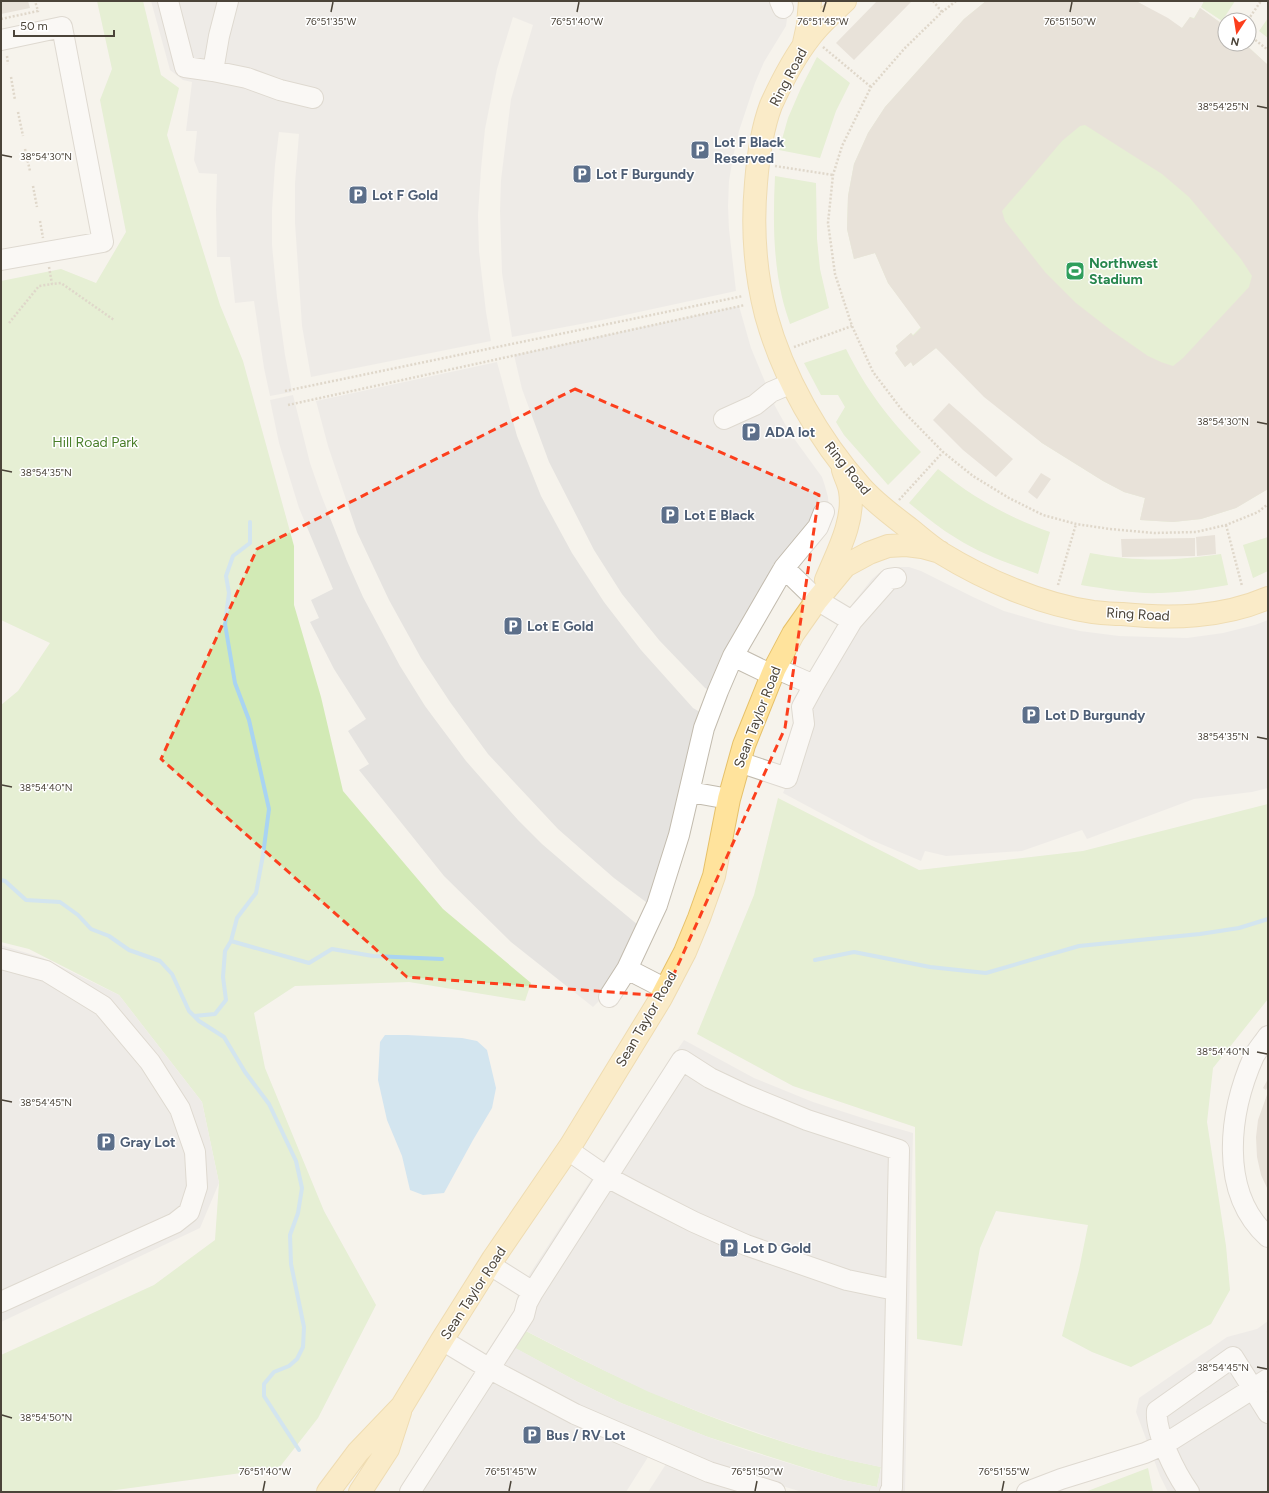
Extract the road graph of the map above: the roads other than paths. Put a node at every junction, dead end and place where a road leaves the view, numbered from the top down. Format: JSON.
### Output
{"nodes":[{"id":1,"x":168,"y":1,"type":"edge"},
{"id":2,"x":228,"y":1,"type":"edge"},
{"id":3,"x":810,"y":1,"type":"edge"},
{"id":4,"x":844,"y":1,"type":"edge"},
{"id":5,"x":1,"y":40,"type":"edge"},
{"id":6,"x":812,"y":47,"type":"junction"},
{"id":7,"x":213,"y":71,"type":"junction"},
{"id":8,"x":313,"y":98,"type":"dead end"},
{"id":9,"x":1,"y":260,"type":"edge"},
{"id":10,"x":792,"y":383,"type":"junction"},
{"id":11,"x":724,"y":419,"type":"dead end"},
{"id":12,"x":837,"y":457,"type":"junction"},
{"id":13,"x":824,"y":512,"type":"dead end"},
{"id":14,"x":940,"y":552,"type":"junction"},
{"id":15,"x":784,"y":568,"type":"junction"},
{"id":16,"x":896,"y":578,"type":"dead end"},
{"id":17,"x":1268,"y":598,"type":"edge"},
{"id":18,"x":817,"y":600,"type":"junction"},
{"id":19,"x":852,"y":621,"type":"junction"},
{"id":20,"x":734,"y":656,"type":"junction"},
{"id":21,"x":773,"y":671,"type":"junction"},
{"id":22,"x":814,"y":685,"type":"junction"},
{"id":23,"x":739,"y":762,"type":"junction"},
{"id":24,"x":690,"y":792,"type":"junction"},
{"id":25,"x":729,"y":799,"type":"junction"},
{"id":26,"x":1,"y":959,"type":"edge"},
{"id":27,"x":627,"y":969,"type":"junction"},
{"id":28,"x":666,"y":989,"type":"junction"},
{"id":29,"x":609,"y":997,"type":"dead end"},
{"id":30,"x":1268,"y":1036,"type":"edge"},
{"id":31,"x":568,"y":1150,"type":"junction"},
{"id":32,"x":607,"y":1177,"type":"junction"},
{"id":33,"x":1268,"y":1237,"type":"edge"},
{"id":34,"x":490,"y":1265,"type":"junction"},
{"id":35,"x":895,"y":1290,"type":"junction"},
{"id":36,"x":533,"y":1292,"type":"junction"},
{"id":37,"x":1,"y":1302,"type":"edge"},
{"id":38,"x":442,"y":1340,"type":"junction"},
{"id":39,"x":490,"y":1369,"type":"junction"},
{"id":40,"x":1260,"y":1384,"type":"edge"},
{"id":41,"x":402,"y":1406,"type":"junction"},
{"id":42,"x":1268,"y":1413,"type":"edge"},
{"id":43,"x":1165,"y":1444,"type":"junction"},
{"id":44,"x":388,"y":1449,"type":"junction"},
{"id":45,"x":328,"y":1492,"type":"edge"},
{"id":46,"x":360,"y":1492,"type":"edge"},
{"id":47,"x":369,"y":1492,"type":"edge"},
{"id":48,"x":410,"y":1492,"type":"edge"},
{"id":49,"x":775,"y":1492,"type":"edge"},
{"id":50,"x":890,"y":1492,"type":"edge"},
{"id":51,"x":1027,"y":1492,"type":"edge"},
{"id":52,"x":1189,"y":1492,"type":"edge"}],
"edges":[{"from":1,"to":7,"type":"lane"},
{"from":2,"to":7,"type":"lane"},
{"from":3,"to":6,"type":"main road"},
{"from":4,"to":6,"type":"main road","name":"Ring Road"},
{"from":5,"to":9,"type":"lane"},
{"from":6,"to":10,"type":"main road","name":"Ring Road"},
{"from":7,"to":8,"type":"lane"},
{"from":10,"to":11,"type":"lane"},
{"from":10,"to":12,"type":"main road","name":"Ring Road"},
{"from":12,"to":14,"type":"main road","name":"Ring Road"},
{"from":12,"to":18,"type":"main road","name":"Sean Taylor Road"},
{"from":13,"to":15,"type":"lane"},
{"from":14,"to":17,"type":"main road","name":"Ring Road"},
{"from":14,"to":18,"type":"main road","name":"Sean Taylor Road"},
{"from":15,"to":18,"type":"lane"},
{"from":15,"to":20,"type":"lane"},
{"from":16,"to":19,"type":"lane"},
{"from":18,"to":19,"type":"lane"},
{"from":18,"to":21,"type":"main road","name":"Sean Taylor Road"},
{"from":19,"to":22,"type":"lane"},
{"from":20,"to":21,"type":"lane"},
{"from":20,"to":24,"type":"lane"},
{"from":21,"to":22,"type":"lane"},
{"from":21,"to":23,"type":"main road","name":"Sean Taylor Road"},
{"from":22,"to":23,"type":"lane"},
{"from":23,"to":25,"type":"main road","name":"Sean Taylor Road"},
{"from":24,"to":25,"type":"lane"},
{"from":24,"to":27,"type":"lane"},
{"from":25,"to":28,"type":"main road","name":"Sean Taylor Road"},
{"from":26,"to":37,"type":"lane"},
{"from":27,"to":28,"type":"lane"},
{"from":27,"to":29,"type":"lane"},
{"from":28,"to":31,"type":"main road","name":"Sean Taylor Road"},
{"from":30,"to":33,"type":"lane"},
{"from":31,"to":32,"type":"lane"},
{"from":31,"to":34,"type":"main road","name":"Sean Taylor Road"},
{"from":32,"to":35,"type":"lane"},
{"from":32,"to":35,"type":"lane"},
{"from":32,"to":36,"type":"lane"},
{"from":34,"to":36,"type":"lane"},
{"from":34,"to":38,"type":"main road","name":"Sean Taylor Road"},
{"from":35,"to":50,"type":"lane"},
{"from":36,"to":39,"type":"lane"},
{"from":38,"to":39,"type":"lane"},
{"from":38,"to":41,"type":"main road","name":"Sean Taylor Road"},
{"from":39,"to":48,"type":"lane"},
{"from":39,"to":49,"type":"lane"},
{"from":40,"to":42,"type":"lane"},
{"from":40,"to":43,"type":"lane"},
{"from":40,"to":43,"type":"lane"},
{"from":41,"to":44,"type":"main road","name":"Sean Taylor Road"},
{"from":41,"to":45,"type":"main road","name":"Sean Taylor Road"},
{"from":43,"to":51,"type":"lane"},
{"from":43,"to":52,"type":"lane"},
{"from":44,"to":46,"type":"main road","name":"Sean Taylor Road"},
{"from":44,"to":47,"type":"main road"}]}
